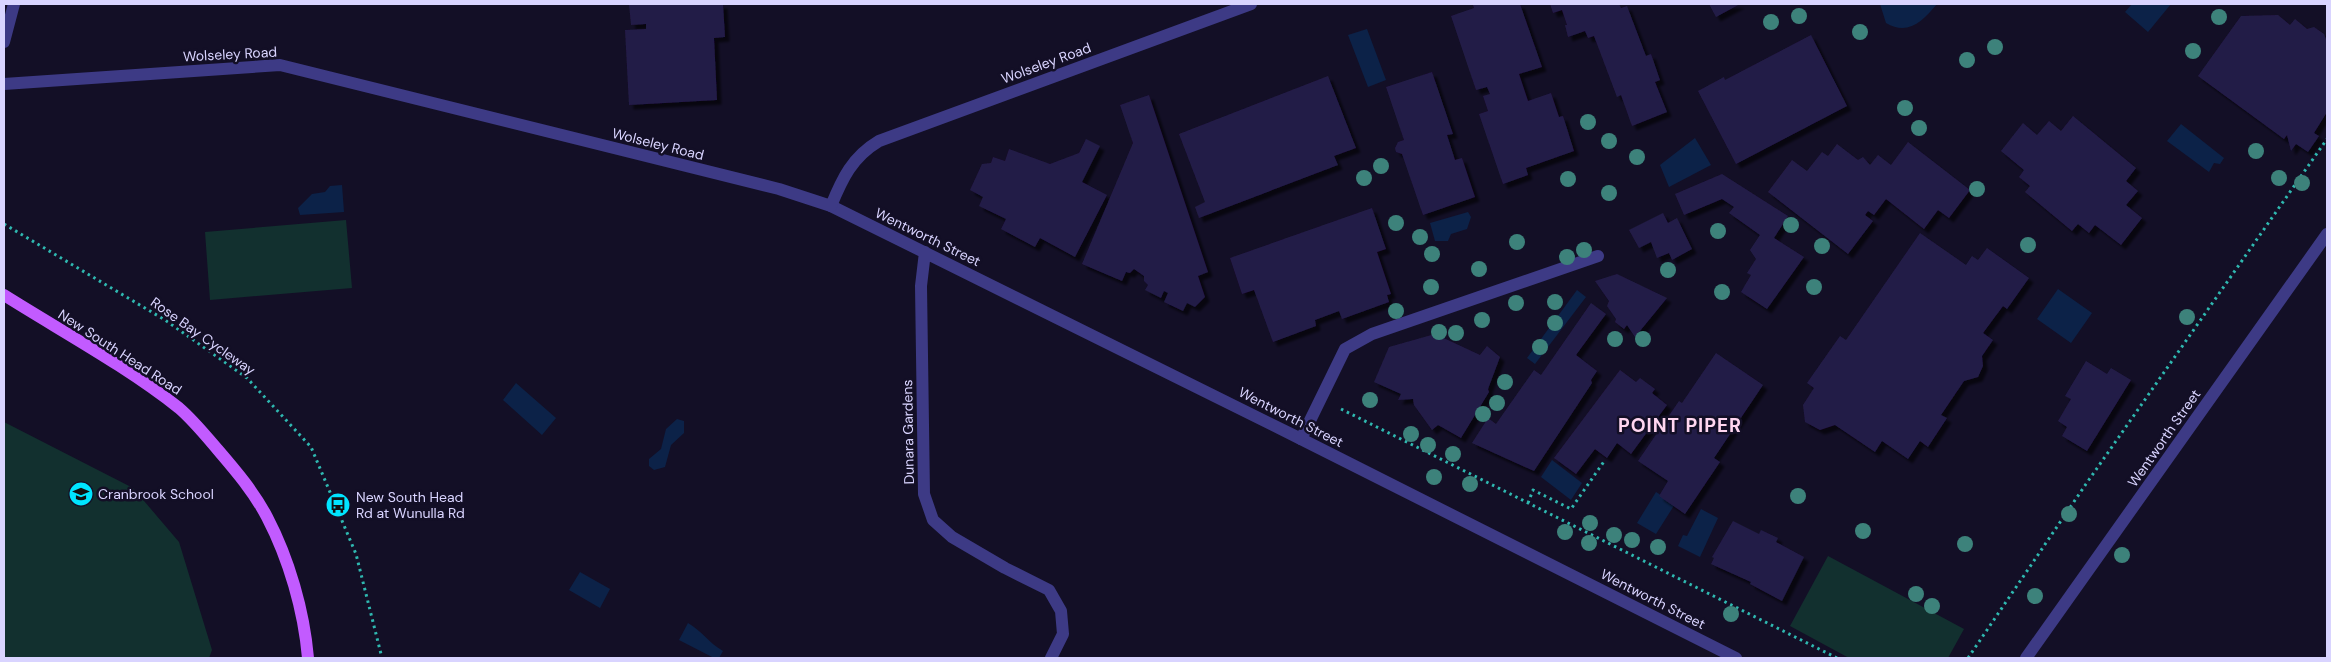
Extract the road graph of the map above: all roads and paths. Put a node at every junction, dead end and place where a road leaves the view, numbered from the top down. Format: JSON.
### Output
{"nodes":[{"id":1,"x":14,"y":4,"type":"edge"},
{"id":2,"x":1250,"y":4,"type":"edge"},
{"id":3,"x":4,"y":42,"type":"edge"},
{"id":4,"x":4,"y":84,"type":"edge"},
{"id":5,"x":2327,"y":139,"type":"edge"},
{"id":6,"x":831,"y":206,"type":"junction"},
{"id":7,"x":4,"y":224,"type":"edge"},
{"id":8,"x":2327,"y":234,"type":"edge"},
{"id":9,"x":925,"y":252,"type":"junction"},
{"id":10,"x":1598,"y":256,"type":"dead end"},
{"id":11,"x":4,"y":295,"type":"edge"},
{"id":12,"x":1320,"y":398,"type":"junction"},
{"id":13,"x":1301,"y":439,"type":"junction"},
{"id":14,"x":1605,"y":460,"type":"dead end"},
{"id":15,"x":1528,"y":502,"type":"junction"},
{"id":16,"x":308,"y":658,"type":"edge"},
{"id":17,"x":382,"y":658,"type":"edge"},
{"id":18,"x":1052,"y":658,"type":"edge"},
{"id":19,"x":1736,"y":658,"type":"edge"},
{"id":20,"x":1837,"y":658,"type":"edge"},
{"id":21,"x":1968,"y":658,"type":"edge"},
{"id":22,"x":2026,"y":658,"type":"edge"}],
"edges":[{"from":1,"to":3,"type":"street"},
{"from":2,"to":6,"type":"street","name":"Wolseley Road"},
{"from":4,"to":6,"type":"street","name":"Wolseley Road"},
{"from":5,"to":21,"type":"path"},
{"from":6,"to":9,"type":"street","name":"Wentworth Street"},
{"from":7,"to":17,"type":"path","name":"Rose Bay Cycleway"},
{"from":8,"to":22,"type":"street","name":"Wentworth Street"},
{"from":9,"to":13,"type":"street","name":"Wentworth Street"},
{"from":9,"to":18,"type":"street","name":"Dunara Gardens"},
{"from":10,"to":12,"type":"street"},
{"from":11,"to":16,"type":"main road","name":"New South Head Road"},
{"from":12,"to":13,"type":"street"},
{"from":12,"to":15,"type":"path"},
{"from":13,"to":19,"type":"street","name":"Wentworth Street"},
{"from":14,"to":15,"type":"path"},
{"from":15,"to":20,"type":"path"}]}
